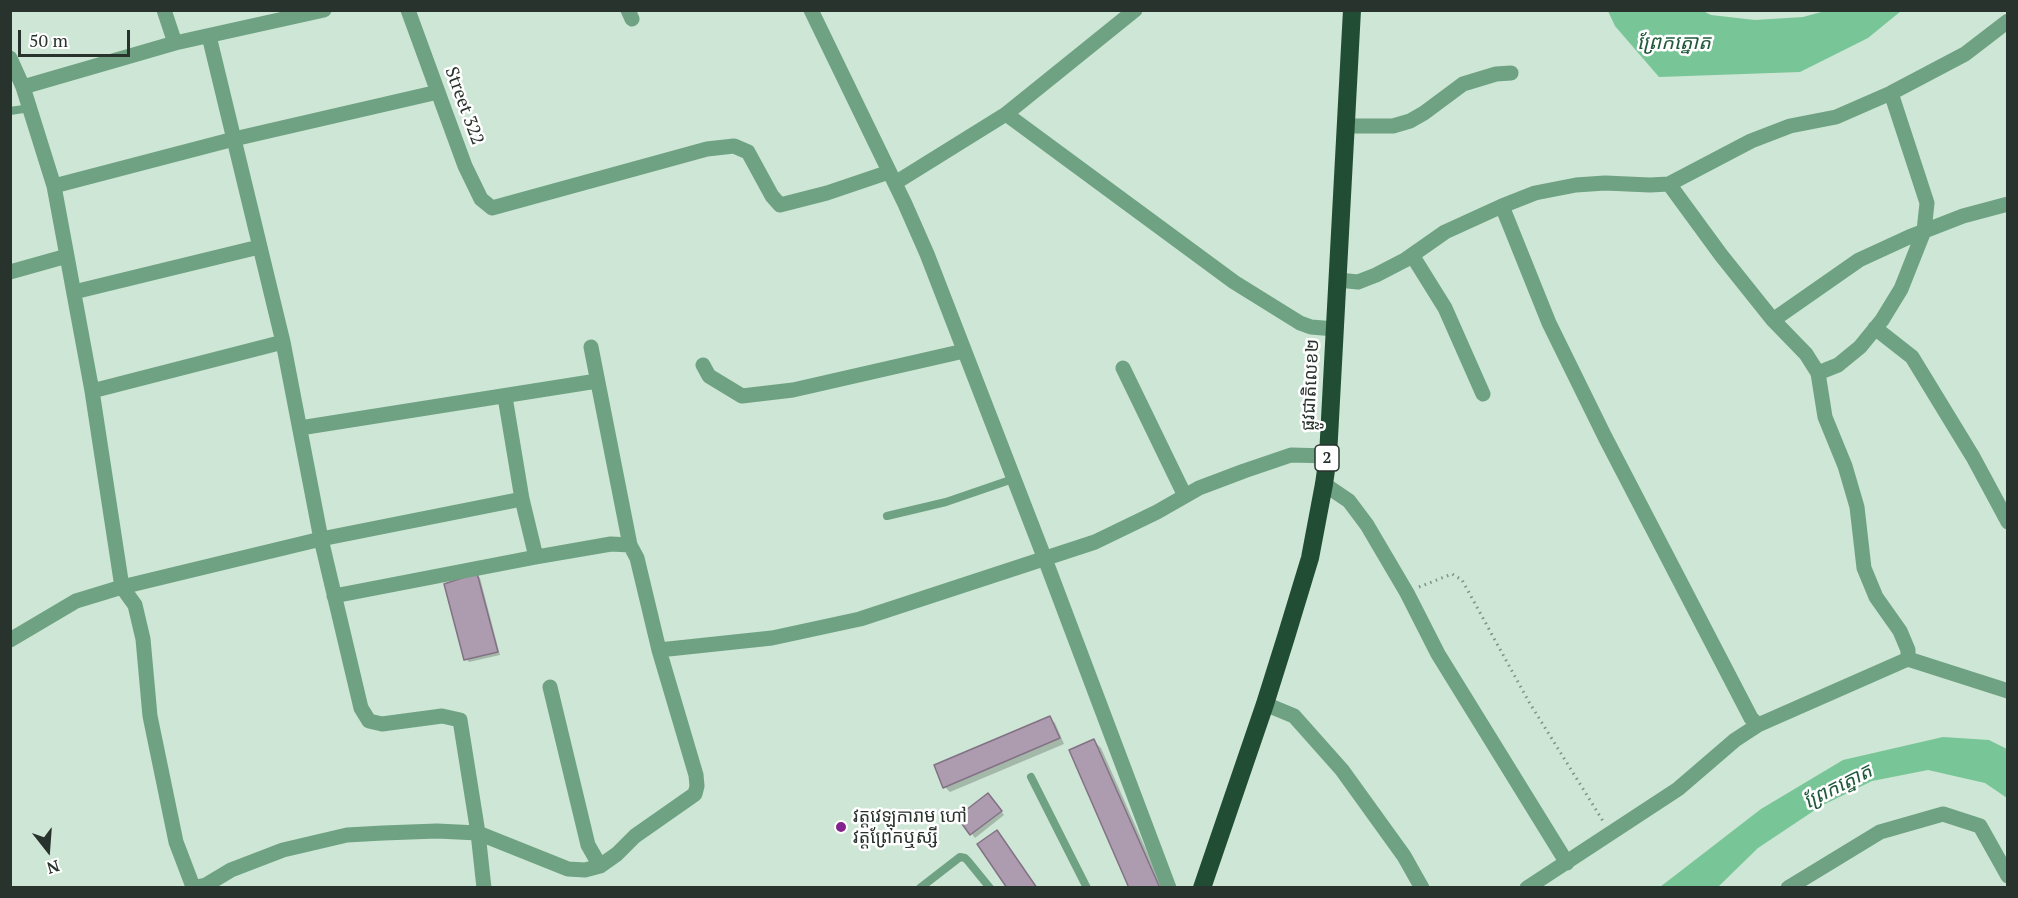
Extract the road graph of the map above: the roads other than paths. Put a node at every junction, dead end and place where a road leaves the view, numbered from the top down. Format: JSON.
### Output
{"nodes":[{"id":1,"x":164,"y":10,"type":"edge"},
{"id":2,"x":324,"y":10,"type":"edge"},
{"id":3,"x":408,"y":10,"type":"edge"},
{"id":4,"x":811,"y":10,"type":"edge"},
{"id":5,"x":1135,"y":10,"type":"edge"},
{"id":6,"x":1355,"y":11,"type":"edge"},
{"id":7,"x":2007,"y":21,"type":"edge"},
{"id":8,"x":209,"y":36,"type":"junction"},
{"id":9,"x":175,"y":43,"type":"junction"},
{"id":10,"x":10,"y":58,"type":"edge"},
{"id":11,"x":1511,"y":73,"type":"dead end"},
{"id":12,"x":23,"y":87,"type":"junction"},
{"id":13,"x":438,"y":92,"type":"junction"},
{"id":14,"x":1892,"y":93,"type":"junction"},
{"id":15,"x":30,"y":108,"type":"junction"},
{"id":16,"x":10,"y":111,"type":"edge"},
{"id":17,"x":1006,"y":114,"type":"junction"},
{"id":18,"x":1345,"y":126,"type":"junction"},
{"id":19,"x":234,"y":139,"type":"junction"},
{"id":20,"x":892,"y":178,"type":"junction"},
{"id":21,"x":1670,"y":184,"type":"junction"},
{"id":22,"x":54,"y":186,"type":"junction"},
{"id":23,"x":2007,"y":204,"type":"edge"},
{"id":24,"x":1502,"y":206,"type":"junction"},
{"id":25,"x":1924,"y":231,"type":"junction"},
{"id":26,"x":259,"y":247,"type":"junction"},
{"id":27,"x":1412,"y":255,"type":"junction"},
{"id":28,"x":68,"y":256,"type":"junction"},
{"id":29,"x":10,"y":272,"type":"edge"},
{"id":30,"x":1338,"y":280,"type":"junction"},
{"id":31,"x":74,"y":292,"type":"junction"},
{"id":32,"x":1773,"y":320,"type":"junction"},
{"id":33,"x":1875,"y":328,"type":"junction"},
{"id":34,"x":1335,"y":329,"type":"junction"},
{"id":35,"x":283,"y":342,"type":"junction"},
{"id":36,"x":591,"y":346,"type":"dead end"},
{"id":37,"x":964,"y":351,"type":"junction"},
{"id":38,"x":703,"y":365,"type":"dead end"},
{"id":39,"x":1123,"y":368,"type":"dead end"},
{"id":40,"x":1818,"y":373,"type":"junction"},
{"id":41,"x":597,"y":381,"type":"junction"},
{"id":42,"x":92,"y":391,"type":"junction"},
{"id":43,"x":1483,"y":394,"type":"dead end"},
{"id":44,"x":505,"y":397,"type":"junction"},
{"id":45,"x":300,"y":428,"type":"junction"},
{"id":46,"x":1328,"y":456,"type":"junction"},
{"id":47,"x":1013,"y":479,"type":"junction"},
{"id":48,"x":1324,"y":484,"type":"junction"},
{"id":49,"x":1185,"y":496,"type":"junction"},
{"id":50,"x":522,"y":499,"type":"junction"},
{"id":51,"x":887,"y":516,"type":"dead end"},
{"id":52,"x":2007,"y":522,"type":"edge"},
{"id":53,"x":321,"y":539,"type":"junction"},
{"id":54,"x":630,"y":545,"type":"junction"},
{"id":55,"x":536,"y":557,"type":"junction"},
{"id":56,"x":1045,"y":559,"type":"junction"},
{"id":57,"x":122,"y":587,"type":"junction"},
{"id":58,"x":334,"y":596,"type":"junction"},
{"id":59,"x":10,"y":640,"type":"edge"},
{"id":60,"x":659,"y":650,"type":"junction"},
{"id":61,"x":1908,"y":659,"type":"junction"},
{"id":62,"x":550,"y":687,"type":"dead end"},
{"id":63,"x":2007,"y":692,"type":"edge"},
{"id":64,"x":1265,"y":704,"type":"junction"},
{"id":65,"x":1758,"y":725,"type":"junction"},
{"id":66,"x":1031,"y":777,"type":"dead end"},
{"id":67,"x":478,"y":833,"type":"junction"},
{"id":68,"x":1567,"y":863,"type":"junction"},
{"id":69,"x":600,"y":866,"type":"junction"},
{"id":70,"x":2007,"y":876,"type":"edge"},
{"id":71,"x":484,"y":888,"type":"edge"},
{"id":72,"x":920,"y":888,"type":"edge"},
{"id":73,"x":990,"y":888,"type":"edge"},
{"id":74,"x":1087,"y":888,"type":"edge"},
{"id":75,"x":1169,"y":888,"type":"edge"},
{"id":76,"x":1202,"y":888,"type":"edge"},
{"id":77,"x":1422,"y":888,"type":"edge"},
{"id":78,"x":1527,"y":888,"type":"edge"},
{"id":79,"x":1788,"y":888,"type":"edge"}],
"edges":[{"from":1,"to":9,"type":"street"},
{"from":2,"to":8,"type":"street"},
{"from":3,"to":13,"type":"street","name":"Street 322"},
{"from":4,"to":20,"type":"street"},
{"from":5,"to":17,"type":"street"},
{"from":6,"to":18,"type":"highway","name":"ផ្លូវជាតិលេខ២","number":"2"},
{"from":7,"to":14,"type":"street"},
{"from":8,"to":9,"type":"street"},
{"from":8,"to":19,"type":"street"},
{"from":9,"to":12,"type":"street"},
{"from":10,"to":12,"type":"street"},
{"from":11,"to":18,"type":"street"},
{"from":12,"to":15,"type":"street"},
{"from":13,"to":19,"type":"street"},
{"from":13,"to":20,"type":"street","name":"Street 322"},
{"from":14,"to":21,"type":"street"},
{"from":14,"to":25,"type":"street"},
{"from":15,"to":16,"type":"lane"},
{"from":15,"to":22,"type":"street"},
{"from":17,"to":20,"type":"street"},
{"from":17,"to":34,"type":"street"},
{"from":18,"to":30,"type":"highway","name":"ផ្លូវជាតិលេខ២","number":"2"},
{"from":19,"to":22,"type":"street"},
{"from":19,"to":26,"type":"street"},
{"from":20,"to":37,"type":"street"},
{"from":21,"to":24,"type":"street"},
{"from":21,"to":32,"type":"street"},
{"from":22,"to":28,"type":"street"},
{"from":23,"to":25,"type":"street"},
{"from":24,"to":27,"type":"street"},
{"from":24,"to":65,"type":"street"},
{"from":25,"to":32,"type":"street"},
{"from":25,"to":33,"type":"street"},
{"from":26,"to":31,"type":"street"},
{"from":26,"to":35,"type":"street"},
{"from":27,"to":30,"type":"street"},
{"from":27,"to":43,"type":"street"},
{"from":28,"to":29,"type":"street"},
{"from":28,"to":31,"type":"street"},
{"from":30,"to":34,"type":"highway","name":"ផ្លូវជាតិលេខ២","number":"2"},
{"from":31,"to":42,"type":"street"},
{"from":32,"to":40,"type":"street"},
{"from":33,"to":40,"type":"street"},
{"from":33,"to":52,"type":"street"},
{"from":34,"to":46,"type":"highway","name":"ផ្លូវជាតិលេខ២","number":"2"},
{"from":35,"to":42,"type":"street"},
{"from":35,"to":45,"type":"street"},
{"from":36,"to":41,"type":"street"},
{"from":37,"to":38,"type":"street"},
{"from":37,"to":47,"type":"street"},
{"from":39,"to":49,"type":"street"},
{"from":40,"to":61,"type":"street"},
{"from":41,"to":44,"type":"street"},
{"from":41,"to":54,"type":"street"},
{"from":42,"to":57,"type":"street"},
{"from":44,"to":45,"type":"street"},
{"from":44,"to":50,"type":"street"},
{"from":45,"to":53,"type":"street"},
{"from":46,"to":48,"type":"highway","name":"ផ្លូវជាតិលេខ២","number":"2"},
{"from":46,"to":49,"type":"street"},
{"from":47,"to":51,"type":"lane"},
{"from":47,"to":56,"type":"street"},
{"from":48,"to":64,"type":"highway","name":"ផ្លូវជាតិលេខ២","number":"2"},
{"from":48,"to":68,"type":"street"},
{"from":49,"to":56,"type":"street"},
{"from":50,"to":53,"type":"street"},
{"from":50,"to":55,"type":"street"},
{"from":53,"to":57,"type":"street"},
{"from":53,"to":58,"type":"street"},
{"from":54,"to":55,"type":"street"},
{"from":54,"to":60,"type":"street"},
{"from":55,"to":58,"type":"street"},
{"from":56,"to":60,"type":"street"},
{"from":56,"to":75,"type":"street"},
{"from":57,"to":59,"type":"street"},
{"from":57,"to":67,"type":"street"},
{"from":58,"to":67,"type":"street"},
{"from":60,"to":69,"type":"street"},
{"from":61,"to":63,"type":"street"},
{"from":61,"to":65,"type":"street"},
{"from":62,"to":69,"type":"street"},
{"from":64,"to":76,"type":"highway","name":"ផ្លូវជាតិលេខ២","number":"2"},
{"from":64,"to":77,"type":"street"},
{"from":65,"to":68,"type":"street"},
{"from":66,"to":74,"type":"lane"},
{"from":67,"to":69,"type":"street"},
{"from":67,"to":71,"type":"street"},
{"from":68,"to":78,"type":"street"},
{"from":70,"to":79,"type":"street"},
{"from":72,"to":73,"type":"lane"}]}
